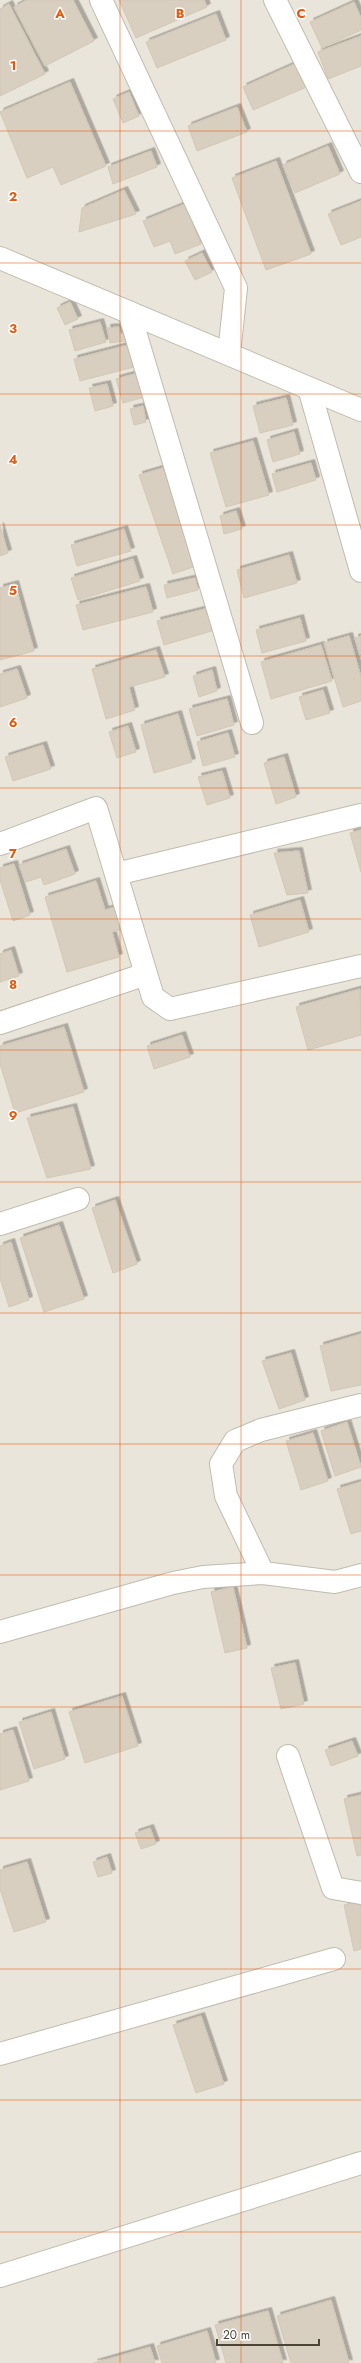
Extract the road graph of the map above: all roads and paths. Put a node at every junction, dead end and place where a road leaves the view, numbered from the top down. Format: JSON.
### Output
{"nodes":[{"id":1,"x":101,"y":0,"type":"edge"},
{"id":2,"x":275,"y":0,"type":"edge"},
{"id":3,"x":361,"y":172,"type":"edge"},
{"id":4,"x":0,"y":258,"type":"edge"},
{"id":5,"x":129,"y":312,"type":"junction"},
{"id":6,"x":229,"y":354,"type":"junction"},
{"id":7,"x":309,"y":388,"type":"junction"},
{"id":8,"x":361,"y":410,"type":"edge"},
{"id":9,"x":361,"y":571,"type":"edge"},
{"id":10,"x":252,"y":723,"type":"dead end"},
{"id":11,"x":361,"y":815,"type":"edge"},
{"id":12,"x":0,"y":844,"type":"edge"},
{"id":13,"x":116,"y":874,"type":"junction"},
{"id":14,"x":361,"y":966,"type":"edge"},
{"id":15,"x":146,"y":974,"type":"junction"},
{"id":16,"x":0,"y":1023,"type":"edge"},
{"id":17,"x":78,"y":1199,"type":"dead end"},
{"id":18,"x":0,"y":1224,"type":"edge"},
{"id":19,"x":361,"y":1406,"type":"edge"},
{"id":20,"x":263,"y":1573,"type":"junction"},
{"id":21,"x":361,"y":1575,"type":"edge"},
{"id":22,"x":0,"y":1632,"type":"edge"},
{"id":23,"x":288,"y":1756,"type":"dead end"},
{"id":24,"x":361,"y":1894,"type":"edge"},
{"id":25,"x":334,"y":1959,"type":"dead end"},
{"id":26,"x":0,"y":2054,"type":"edge"},
{"id":27,"x":361,"y":2163,"type":"edge"},
{"id":28,"x":0,"y":2276,"type":"edge"}],
"edges":[{"from":1,"to":6,"type":"street"},
{"from":2,"to":3,"type":"street"},
{"from":4,"to":5,"type":"street"},
{"from":5,"to":6,"type":"street"},
{"from":5,"to":10,"type":"street"},
{"from":6,"to":7,"type":"street"},
{"from":7,"to":8,"type":"street"},
{"from":7,"to":9,"type":"street"},
{"from":11,"to":13,"type":"street"},
{"from":12,"to":13,"type":"street"},
{"from":13,"to":15,"type":"street"},
{"from":14,"to":15,"type":"street"},
{"from":15,"to":16,"type":"street"},
{"from":17,"to":18,"type":"street"},
{"from":19,"to":20,"type":"street"},
{"from":20,"to":21,"type":"street"},
{"from":20,"to":22,"type":"street"},
{"from":23,"to":24,"type":"street"},
{"from":25,"to":26,"type":"street"},
{"from":27,"to":28,"type":"street"}]}
